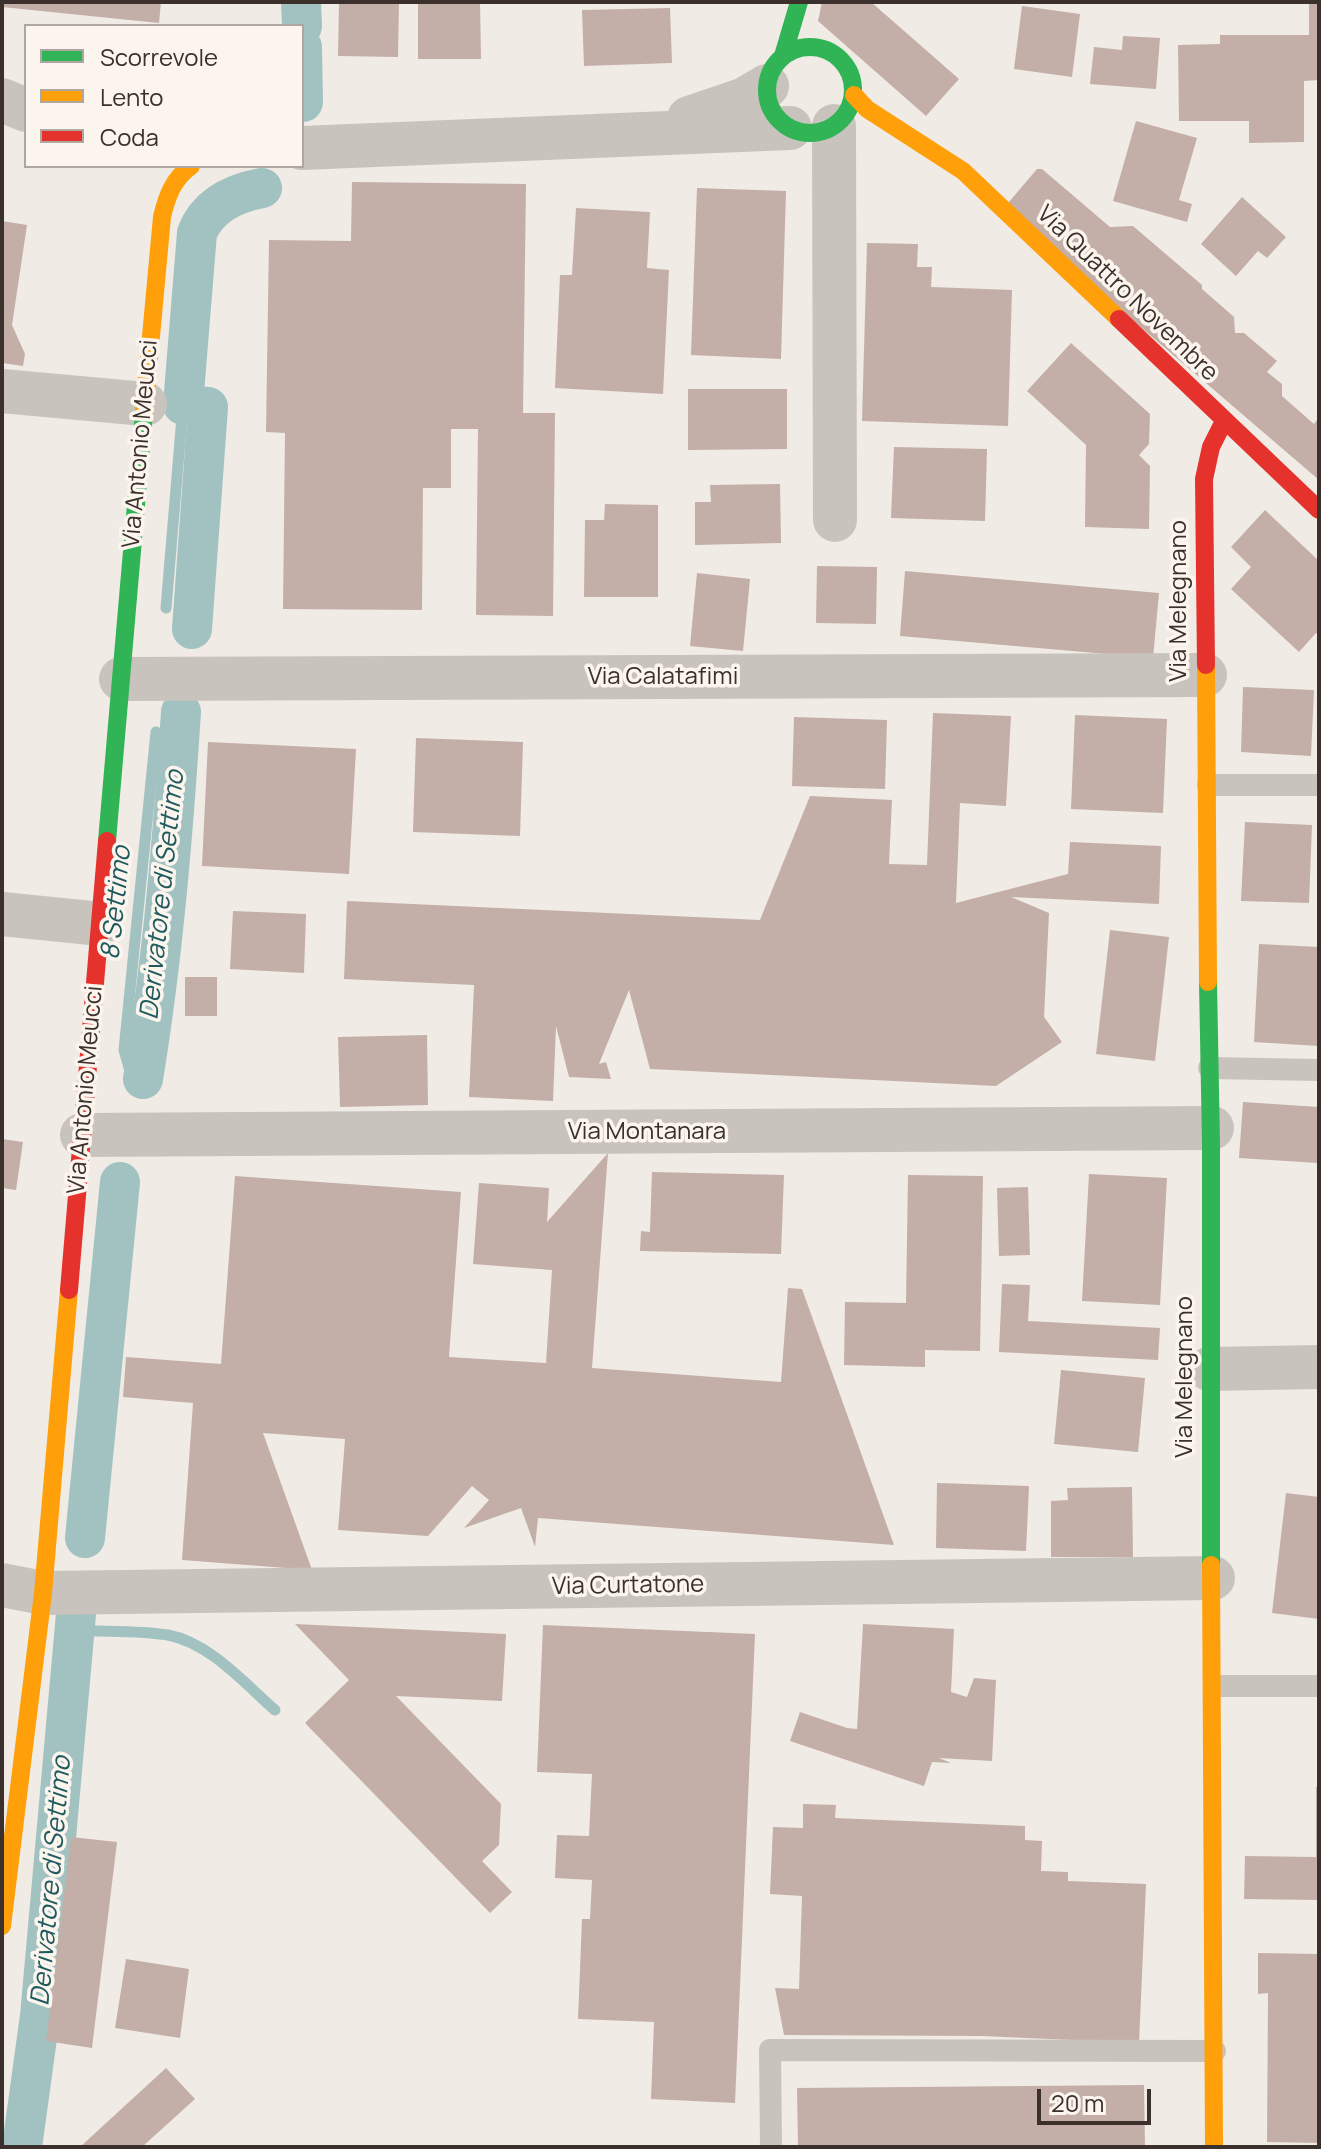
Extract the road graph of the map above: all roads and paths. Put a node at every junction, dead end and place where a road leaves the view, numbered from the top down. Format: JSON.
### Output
{"nodes":[{"id":1,"x":799,"y":2,"type":"edge"},
{"id":2,"x":805,"y":2,"type":"edge"},
{"id":3,"x":814,"y":47,"type":"junction"},
{"id":4,"x":775,"y":71,"type":"junction"},
{"id":5,"x":2,"y":100,"type":"edge"},
{"id":6,"x":24,"y":109,"type":"edge"},
{"id":7,"x":843,"y":114,"type":"junction"},
{"id":8,"x":892,"y":126,"type":"junction"},
{"id":9,"x":790,"y":128,"type":"junction"},
{"id":10,"x":621,"y":136,"type":"junction"},
{"id":11,"x":304,"y":148,"type":"edge"},
{"id":12,"x":181,"y":168,"type":"edge"},
{"id":13,"x":2,"y":391,"type":"edge"},
{"id":14,"x":145,"y":404,"type":"junction"},
{"id":15,"x":1224,"y":421,"type":"junction"},
{"id":16,"x":1319,"y":510,"type":"edge"},
{"id":17,"x":835,"y":520,"type":"dead end"},
{"id":18,"x":1205,"y":675,"type":"junction"},
{"id":19,"x":121,"y":679,"type":"junction"},
{"id":20,"x":1208,"y":785,"type":"junction"},
{"id":21,"x":1319,"y":785,"type":"edge"},
{"id":22,"x":2,"y":914,"type":"edge"},
{"id":23,"x":101,"y":924,"type":"junction"},
{"id":24,"x":1209,"y":1068,"type":"junction"},
{"id":25,"x":1319,"y":1070,"type":"edge"},
{"id":26,"x":1212,"y":1128,"type":"junction"},
{"id":27,"x":82,"y":1135,"type":"junction"},
{"id":28,"x":1319,"y":1367,"type":"edge"},
{"id":29,"x":1209,"y":1369,"type":"junction"},
{"id":30,"x":1213,"y":1578,"type":"junction"},
{"id":31,"x":23,"y":1589,"type":"edge"},
{"id":32,"x":1214,"y":1686,"type":"junction"},
{"id":33,"x":1319,"y":1686,"type":"edge"},
{"id":34,"x":2,"y":1926,"type":"edge"},
{"id":35,"x":1215,"y":2051,"type":"junction"},
{"id":36,"x":771,"y":2147,"type":"edge"},
{"id":37,"x":1214,"y":2147,"type":"edge"}],
"edges":[{"from":1,"to":4,"type":"street"},
{"from":2,"to":3,"type":"street"},
{"from":3,"to":4,"type":"street"},
{"from":3,"to":7,"type":"street"},
{"from":4,"to":9,"type":"street"},
{"from":4,"to":10,"type":"street"},
{"from":5,"to":6,"type":"street"},
{"from":7,"to":8,"type":"street","name":"Via Quattro Novembre"},
{"from":7,"to":8,"type":"street","name":"Via Quattro Novembre"},
{"from":7,"to":9,"type":"street"},
{"from":7,"to":17,"type":"street"},
{"from":8,"to":15,"type":"street","name":"Via Quattro Novembre"},
{"from":9,"to":10,"type":"street"},
{"from":10,"to":11,"type":"street"},
{"from":12,"to":14,"type":"street","name":"Via Antonio Meucci"},
{"from":13,"to":14,"type":"street"},
{"from":14,"to":19,"type":"street","name":"Via Antonio Meucci"},
{"from":15,"to":16,"type":"street","name":"Via Quattro Novembre"},
{"from":15,"to":18,"type":"street","name":"Via Melegnano"},
{"from":18,"to":19,"type":"street","name":"Via Calatafimi"},
{"from":18,"to":20,"type":"street","name":"Via Melegnano"},
{"from":19,"to":23,"type":"street","name":"Via Antonio Meucci"},
{"from":20,"to":21,"type":"lane"},
{"from":20,"to":24,"type":"street","name":"Via Melegnano"},
{"from":22,"to":23,"type":"street"},
{"from":23,"to":27,"type":"street","name":"Via Antonio Meucci"},
{"from":24,"to":25,"type":"lane"},
{"from":24,"to":26,"type":"street","name":"Via Melegnano"},
{"from":26,"to":27,"type":"street","name":"Via Montanara"},
{"from":26,"to":29,"type":"street","name":"Via Melegnano"},
{"from":27,"to":31,"type":"street","name":"Via Antonio Meucci"},
{"from":28,"to":29,"type":"street"},
{"from":29,"to":30,"type":"street","name":"Via Melegnano"},
{"from":30,"to":31,"type":"street","name":"Via Curtatone"},
{"from":30,"to":32,"type":"street","name":"Via Melegnano"},
{"from":31,"to":34,"type":"street","name":"Via Antonio Meucci"},
{"from":32,"to":33,"type":"lane"},
{"from":32,"to":35,"type":"street","name":"Via Melegnano"},
{"from":35,"to":36,"type":"lane"},
{"from":35,"to":37,"type":"street","name":"Via Melegnano"}]}
